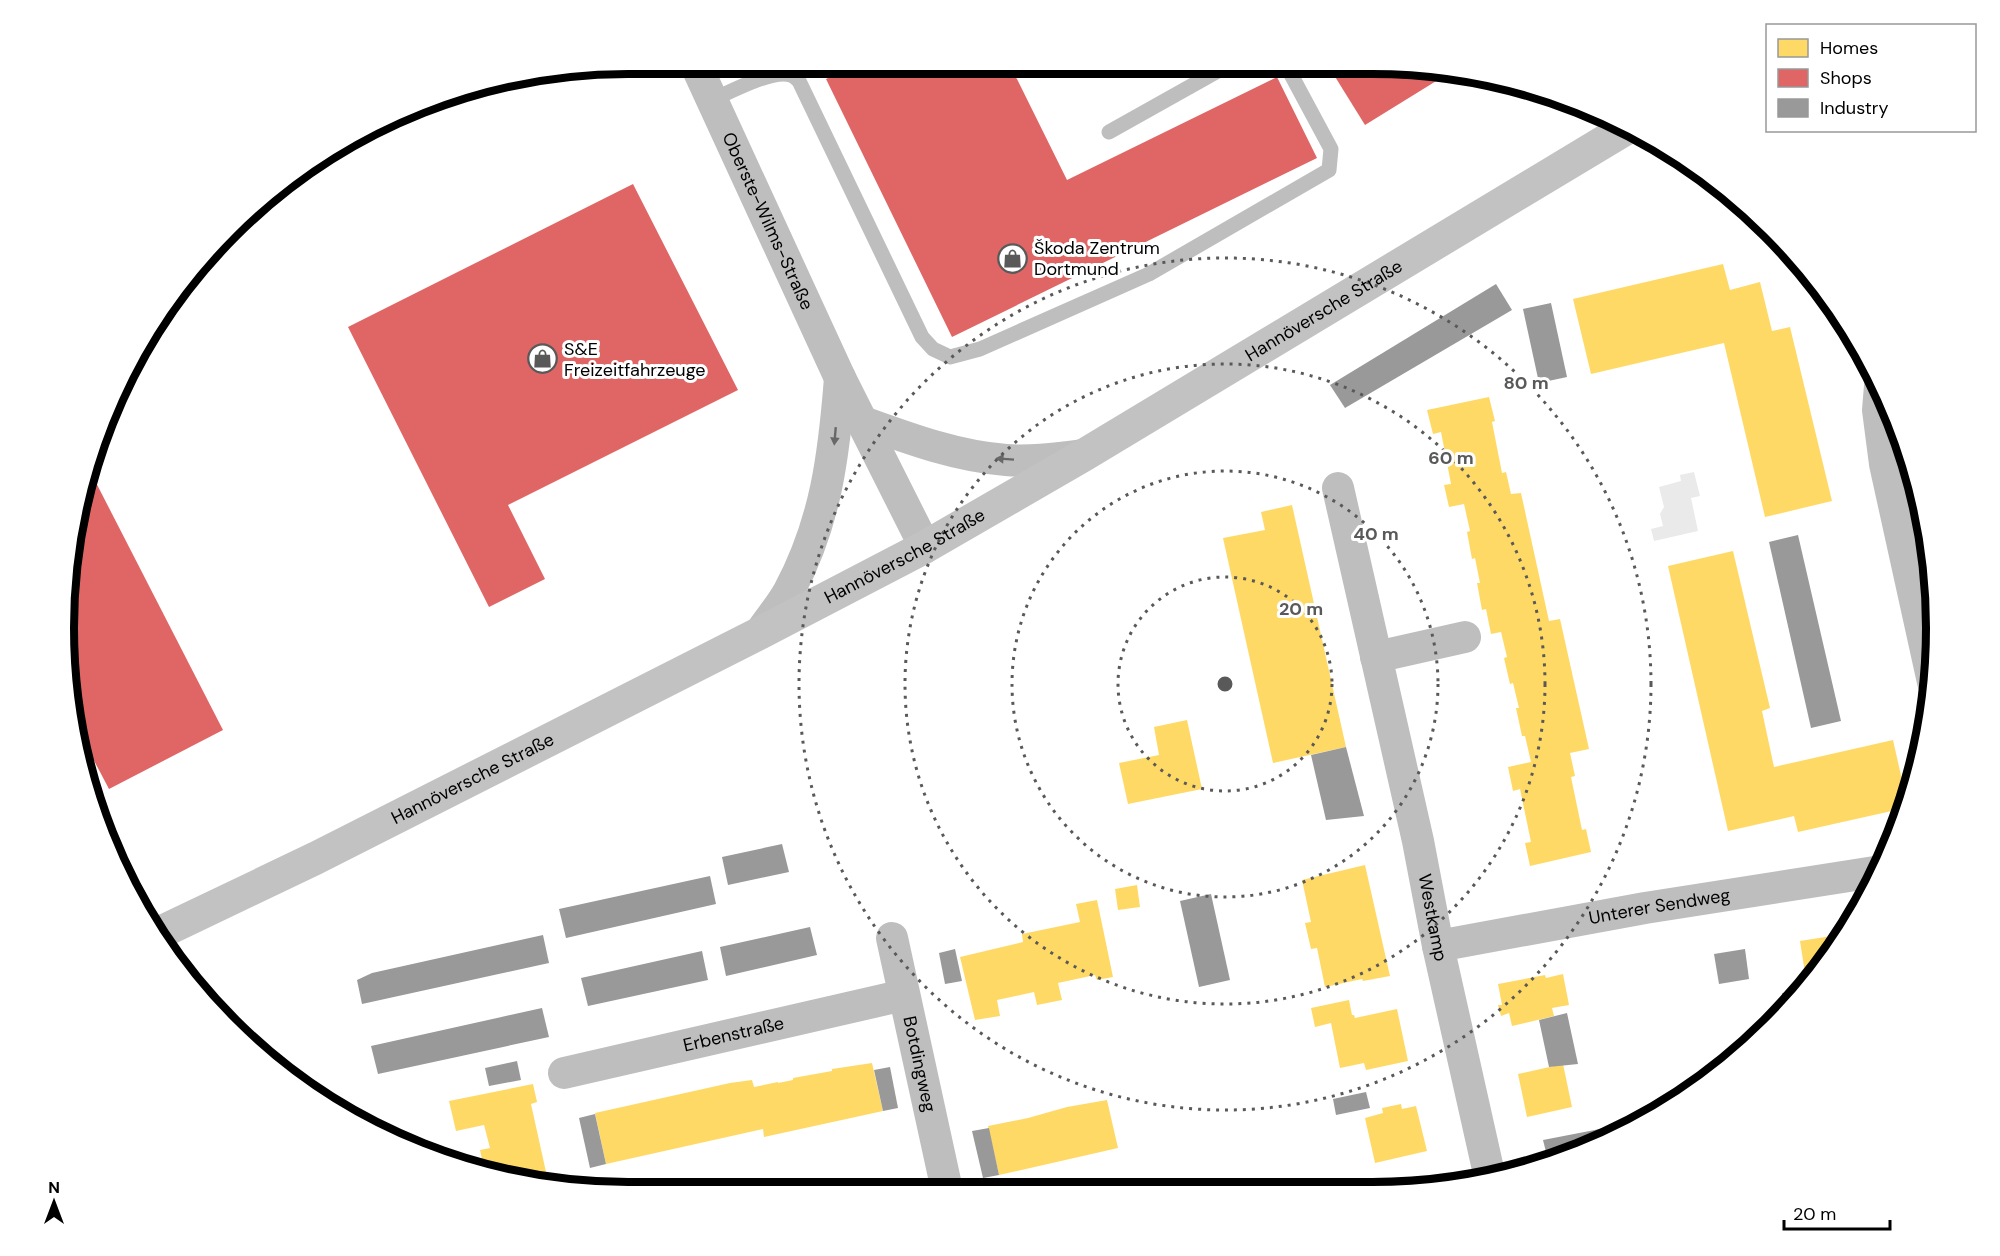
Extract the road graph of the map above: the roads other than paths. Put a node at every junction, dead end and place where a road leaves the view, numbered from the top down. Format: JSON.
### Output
{"nodes":[{"id":1,"x":700,"y":74,"type":"edge"},
{"id":2,"x":1211,"y":74,"type":"edge"},
{"id":3,"x":1291,"y":74,"type":"edge"},
{"id":4,"x":712,"y":100,"type":"junction"},
{"id":5,"x":1109,"y":132,"type":"dead end"},
{"id":6,"x":1619,"y":132,"type":"edge"},
{"id":7,"x":840,"y":378,"type":"junction"},
{"id":8,"x":1879,"y":404,"type":"edge"},
{"id":9,"x":863,"y":422,"type":"junction"},
{"id":10,"x":1084,"y":455,"type":"junction"},
{"id":11,"x":1338,"y":488,"type":"dead end"},
{"id":12,"x":925,"y":546,"type":"junction"},
{"id":13,"x":760,"y":633,"type":"junction"},
{"id":14,"x":1465,"y":637,"type":"dead end"},
{"id":15,"x":1925,"y":648,"type":"edge"},
{"id":16,"x":1376,"y":657,"type":"junction"},
{"id":17,"x":1869,"y":873,"type":"edge"},
{"id":18,"x":164,"y":931,"type":"edge"},
{"id":19,"x":892,"y":938,"type":"dead end"},
{"id":20,"x":1438,"y":946,"type":"junction"},
{"id":21,"x":904,"y":994,"type":"junction"},
{"id":22,"x":564,"y":1073,"type":"dead end"},
{"id":23,"x":1488,"y":1170,"type":"edge"},
{"id":24,"x":945,"y":1182,"type":"edge"}],
"edges":[{"from":1,"to":4,"type":"street","name":"Oberste-Wilms-Straße"},
{"from":2,"to":5,"type":"lane"},
{"from":3,"to":4,"type":"lane"},
{"from":4,"to":7,"type":"street","name":"Oberste-Wilms-Straße"},
{"from":6,"to":10,"type":"main road","name":"Hannöversche Straße"},
{"from":7,"to":9,"type":"street","name":"Oberste-Wilms-Straße"},
{"from":7,"to":13,"type":"street","name":"Oberste-Wilms-Straße","one_way":true},
{"from":8,"to":15,"type":"street"},
{"from":10,"to":9,"type":"street","one_way":true},
{"from":9,"to":12,"type":"street","name":"Oberste-Wilms-Straße"},
{"from":10,"to":12,"type":"main road","name":"Hannöversche Straße"},
{"from":11,"to":16,"type":"street","name":"Westkamp"},
{"from":12,"to":13,"type":"main road","name":"Hannöversche Straße"},
{"from":13,"to":18,"type":"main road","name":"Hannöversche Straße"},
{"from":14,"to":16,"type":"street"},
{"from":16,"to":20,"type":"street","name":"Westkamp"},
{"from":17,"to":20,"type":"street","name":"Unterer Sendweg"},
{"from":19,"to":21,"type":"street","name":"Botdingweg"},
{"from":20,"to":23,"type":"street","name":"Westkamp"},
{"from":21,"to":22,"type":"street","name":"Erbenstraße"},
{"from":21,"to":24,"type":"street","name":"Botdingweg"}]}
